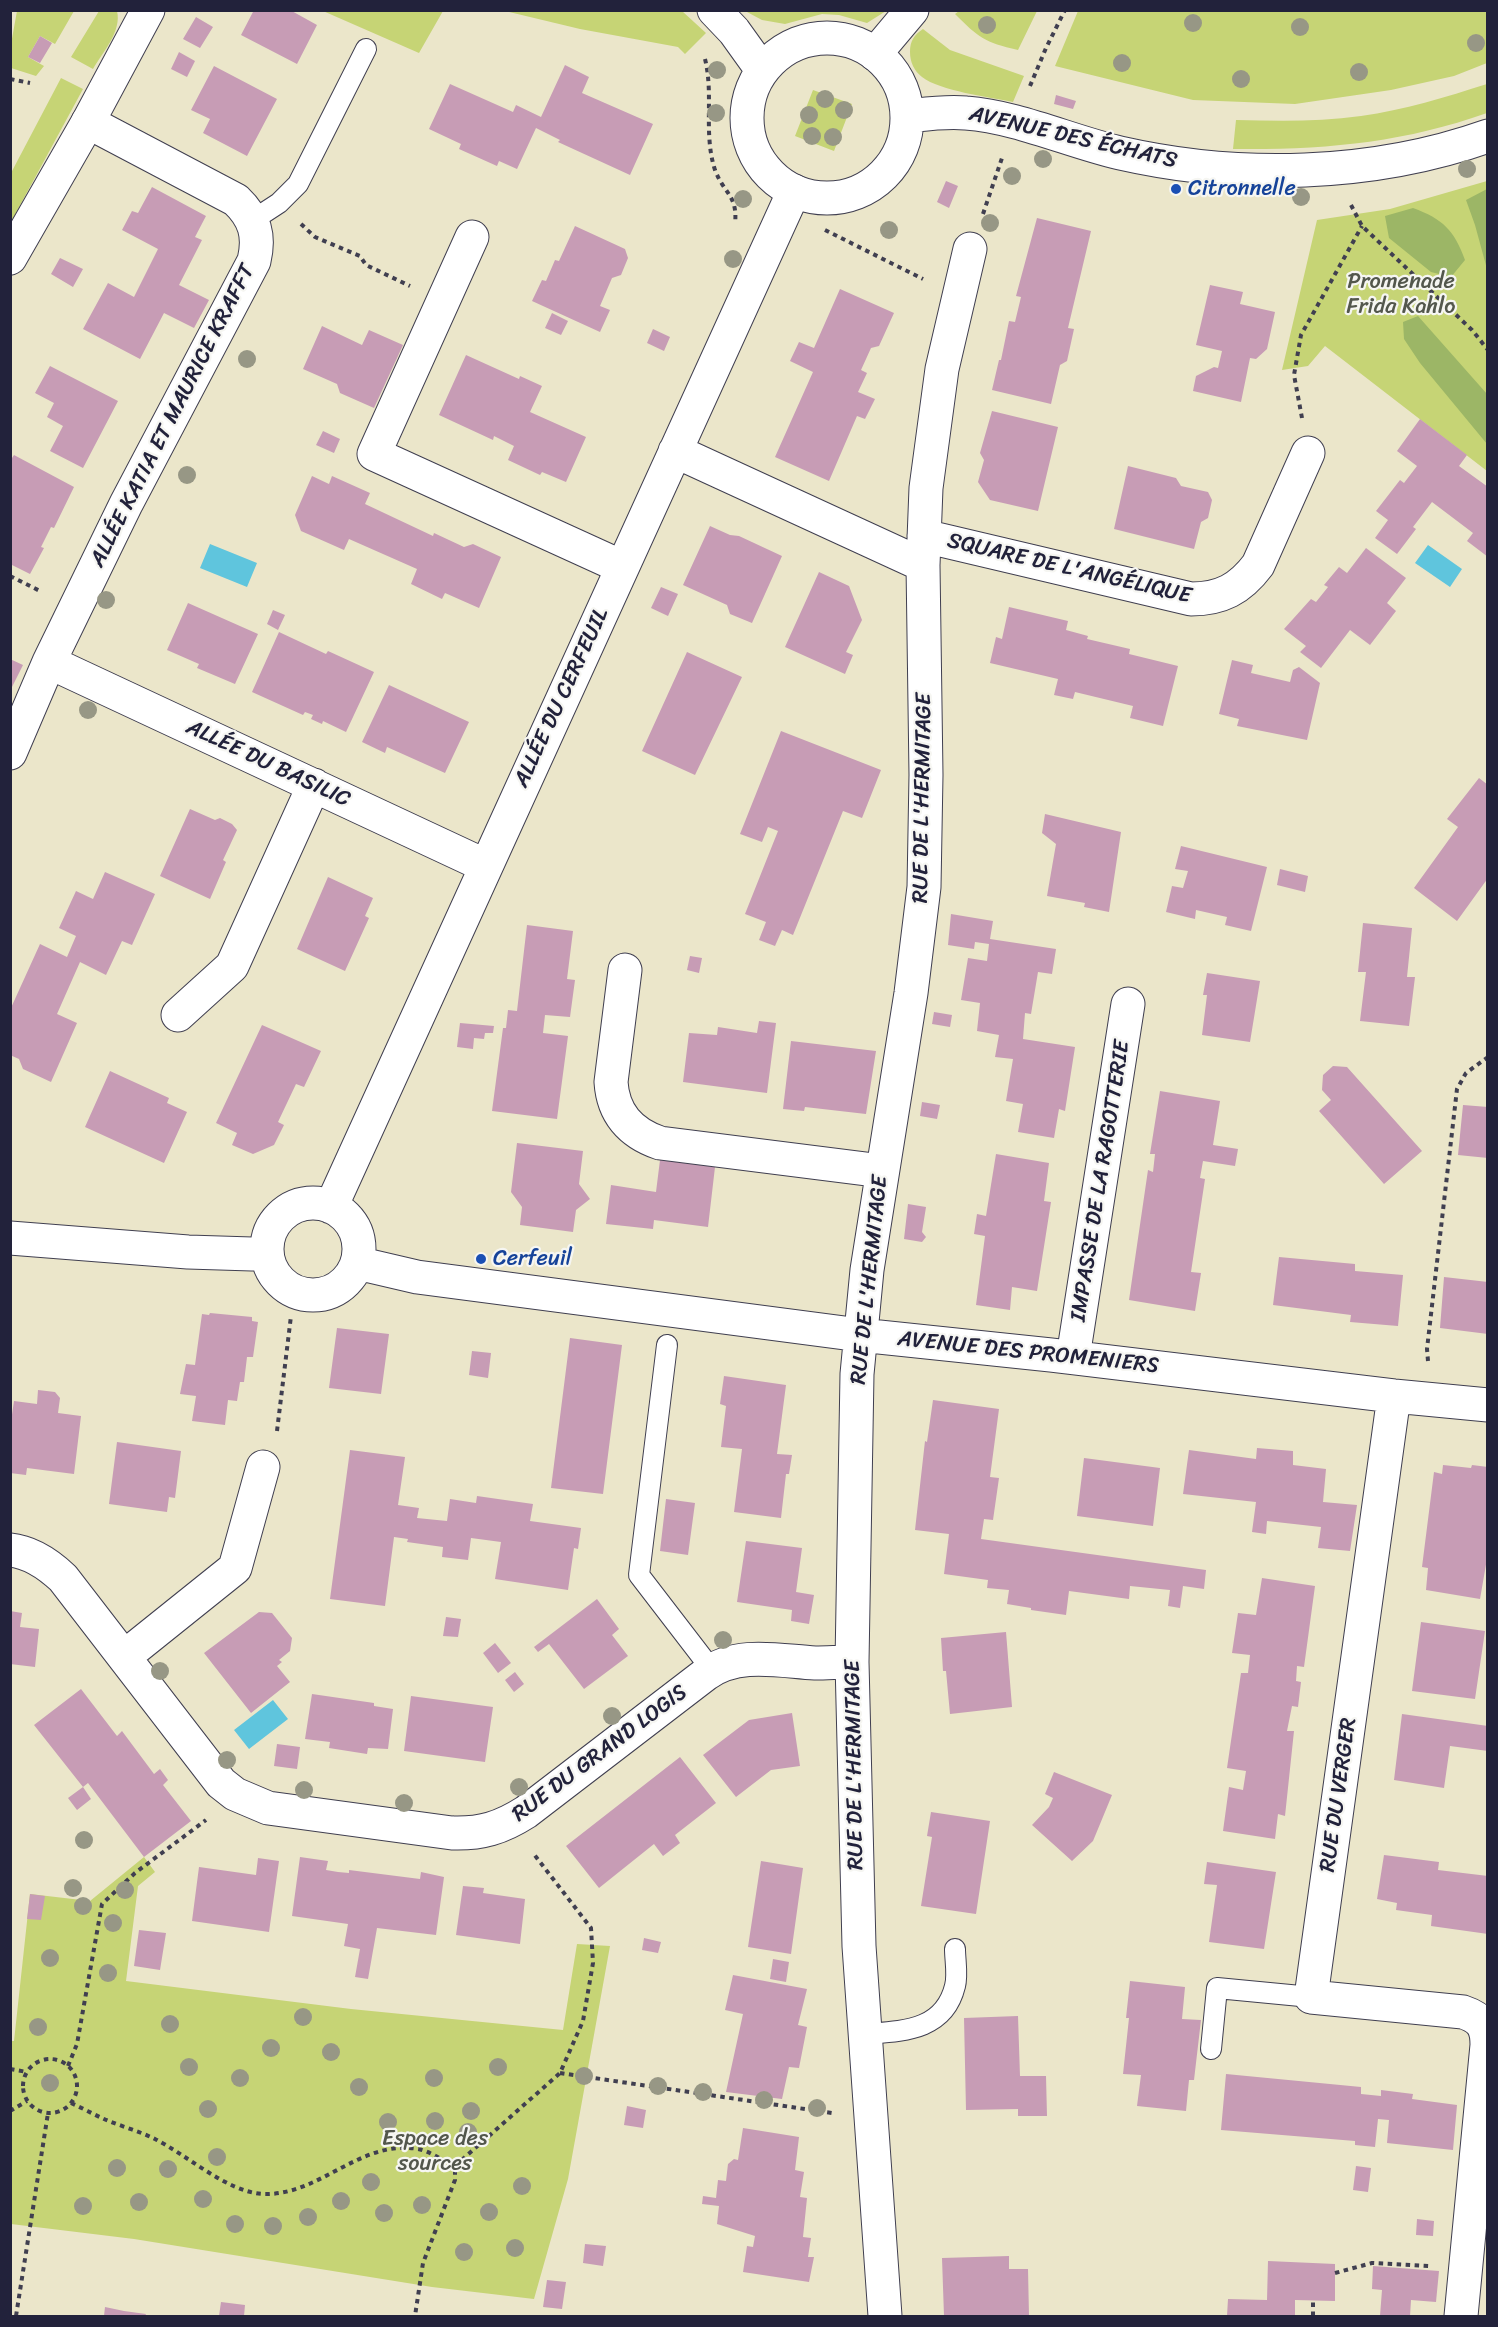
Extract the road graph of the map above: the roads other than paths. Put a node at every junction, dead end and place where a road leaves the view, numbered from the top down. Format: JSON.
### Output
{"nodes":[{"id":1,"x":148,"y":10,"type":"edge"},
{"id":2,"x":912,"y":10,"type":"edge"},
{"id":3,"x":720,"y":17,"type":"edge"},
{"id":4,"x":366,"y":49,"type":"dead end"},
{"id":5,"x":875,"y":54,"type":"junction"},
{"id":6,"x":762,"y":70,"type":"junction"},
{"id":7,"x":907,"y":116,"type":"junction"},
{"id":8,"x":88,"y":122,"type":"junction"},
{"id":9,"x":1488,"y":136,"type":"edge"},
{"id":10,"x":794,"y":191,"type":"junction"},
{"id":11,"x":266,"y":211,"type":"junction"},
{"id":12,"x":472,"y":237,"type":"dead end"},
{"id":13,"x":970,"y":249,"type":"road end"},
{"id":14,"x":10,"y":258,"type":"edge"},
{"id":15,"x":675,"y":451,"type":"junction"},
{"id":16,"x":1308,"y":453,"type":"road end"},
{"id":17,"x":923,"y":551,"type":"junction"},
{"id":18,"x":622,"y":567,"type":"junction"},
{"id":19,"x":49,"y":662,"type":"junction"},
{"id":20,"x":10,"y":753,"type":"edge"},
{"id":21,"x":314,"y":785,"type":"junction"},
{"id":22,"x":486,"y":866,"type":"junction"},
{"id":23,"x":625,"y":970,"type":"dead end"},
{"id":24,"x":1128,"y":1004,"type":"dead end"},
{"id":25,"x":178,"y":1015,"type":"dead end"},
{"id":26,"x":882,"y":1171,"type":"junction"},
{"id":27,"x":331,"y":1207,"type":"junction"},
{"id":28,"x":10,"y":1238,"type":"edge"},
{"id":29,"x":267,"y":1252,"type":"junction"},
{"id":30,"x":357,"y":1263,"type":"junction"},
{"id":31,"x":860,"y":1335,"type":"junction"},
{"id":32,"x":667,"y":1345,"type":"dead end"},
{"id":33,"x":1073,"y":1358,"type":"junction"},
{"id":34,"x":1394,"y":1396,"type":"junction"},
{"id":35,"x":1488,"y":1405,"type":"edge"},
{"id":36,"x":263,"y":1467,"type":"road end"},
{"id":37,"x":10,"y":1550,"type":"edge"},
{"id":38,"x":124,"y":1658,"type":"junction"},
{"id":39,"x":852,"y":1662,"type":"junction"},
{"id":40,"x":712,"y":1670,"type":"junction"},
{"id":41,"x":955,"y":1948,"type":"dead end"},
{"id":42,"x":1311,"y":1997,"type":"junction"},
{"id":43,"x":865,"y":2034,"type":"junction"},
{"id":44,"x":1486,"y":2045,"type":"edge"},
{"id":45,"x":1210,"y":2049,"type":"dead end"},
{"id":46,"x":885,"y":2316,"type":"edge"},
{"id":47,"x":1461,"y":2316,"type":"edge"}],
"edges":[{"from":1,"to":8,"type":"street"},
{"from":2,"to":5,"type":"street"},
{"from":3,"to":6,"type":"street"},
{"from":4,"to":11,"type":"lane"},
{"from":5,"to":6,"type":"street"},
{"from":5,"to":7,"type":"street"},
{"from":6,"to":10,"type":"street"},
{"from":7,"to":9,"type":"street","name":"AVENUE DES ÉCHATS"},
{"from":7,"to":10,"type":"street"},
{"from":8,"to":11,"type":"street"},
{"from":8,"to":14,"type":"street"},
{"from":10,"to":15,"type":"street","name":"ALLÉE DU CERFEUIL"},
{"from":11,"to":19,"type":"street","name":"ALLÉE KATIA ET MAURICE KRAFFT"},
{"from":12,"to":18,"type":"street"},
{"from":13,"to":17,"type":"street","name":"RUE DE L'HERMITAGE"},
{"from":15,"to":17,"type":"street","name":"SQUARE DE L'ANGÉLIQUE"},
{"from":15,"to":18,"type":"street","name":"ALLÉE DU CERFEUIL"},
{"from":16,"to":17,"type":"street","name":"SQUARE DE L'ANGÉLIQUE"},
{"from":17,"to":26,"type":"street","name":"RUE DE L'HERMITAGE"},
{"from":18,"to":22,"type":"street","name":"ALLÉE DU CERFEUIL"},
{"from":19,"to":20,"type":"street","name":"ALLÉE KATIA ET MAURICE KRAFFT"},
{"from":19,"to":21,"type":"street","name":"ALLÉE DU BASILIC"},
{"from":21,"to":22,"type":"street","name":"ALLÉE DU BASILIC"},
{"from":21,"to":25,"type":"street"},
{"from":22,"to":27,"type":"street","name":"ALLÉE DU CERFEUIL"},
{"from":23,"to":26,"type":"street"},
{"from":24,"to":33,"type":"street","name":"IMPASSE DE LA RAGOTTERIE"},
{"from":26,"to":31,"type":"street","name":"RUE DE L'HERMITAGE"},
{"from":27,"to":29,"type":"street"},
{"from":27,"to":30,"type":"street"},
{"from":28,"to":29,"type":"street"},
{"from":29,"to":30,"type":"street"},
{"from":30,"to":31,"type":"street","name":"AVENUE DES PROMENIERS"},
{"from":31,"to":33,"type":"street","name":"AVENUE DES PROMENIERS"},
{"from":31,"to":39,"type":"street","name":"RUE DE L'HERMITAGE"},
{"from":32,"to":40,"type":"lane"},
{"from":33,"to":34,"type":"street","name":"AVENUE DES PROMENIERS"},
{"from":34,"to":35,"type":"street","name":"AVENUE DES PROMENIERS"},
{"from":34,"to":42,"type":"street","name":"RUE DU VERGER"},
{"from":36,"to":38,"type":"street"},
{"from":37,"to":38,"type":"street","name":"RUE DU GRAND LOGIS"},
{"from":38,"to":40,"type":"street","name":"RUE DU GRAND LOGIS"},
{"from":39,"to":40,"type":"street","name":"RUE DU GRAND LOGIS"},
{"from":39,"to":43,"type":"street","name":"RUE DE L'HERMITAGE"},
{"from":41,"to":43,"type":"lane"},
{"from":42,"to":44,"type":"street"},
{"from":42,"to":45,"type":"lane"},
{"from":43,"to":46,"type":"street","name":"RUE DE L'HERMITAGE"},
{"from":44,"to":47,"type":"street"}]}
